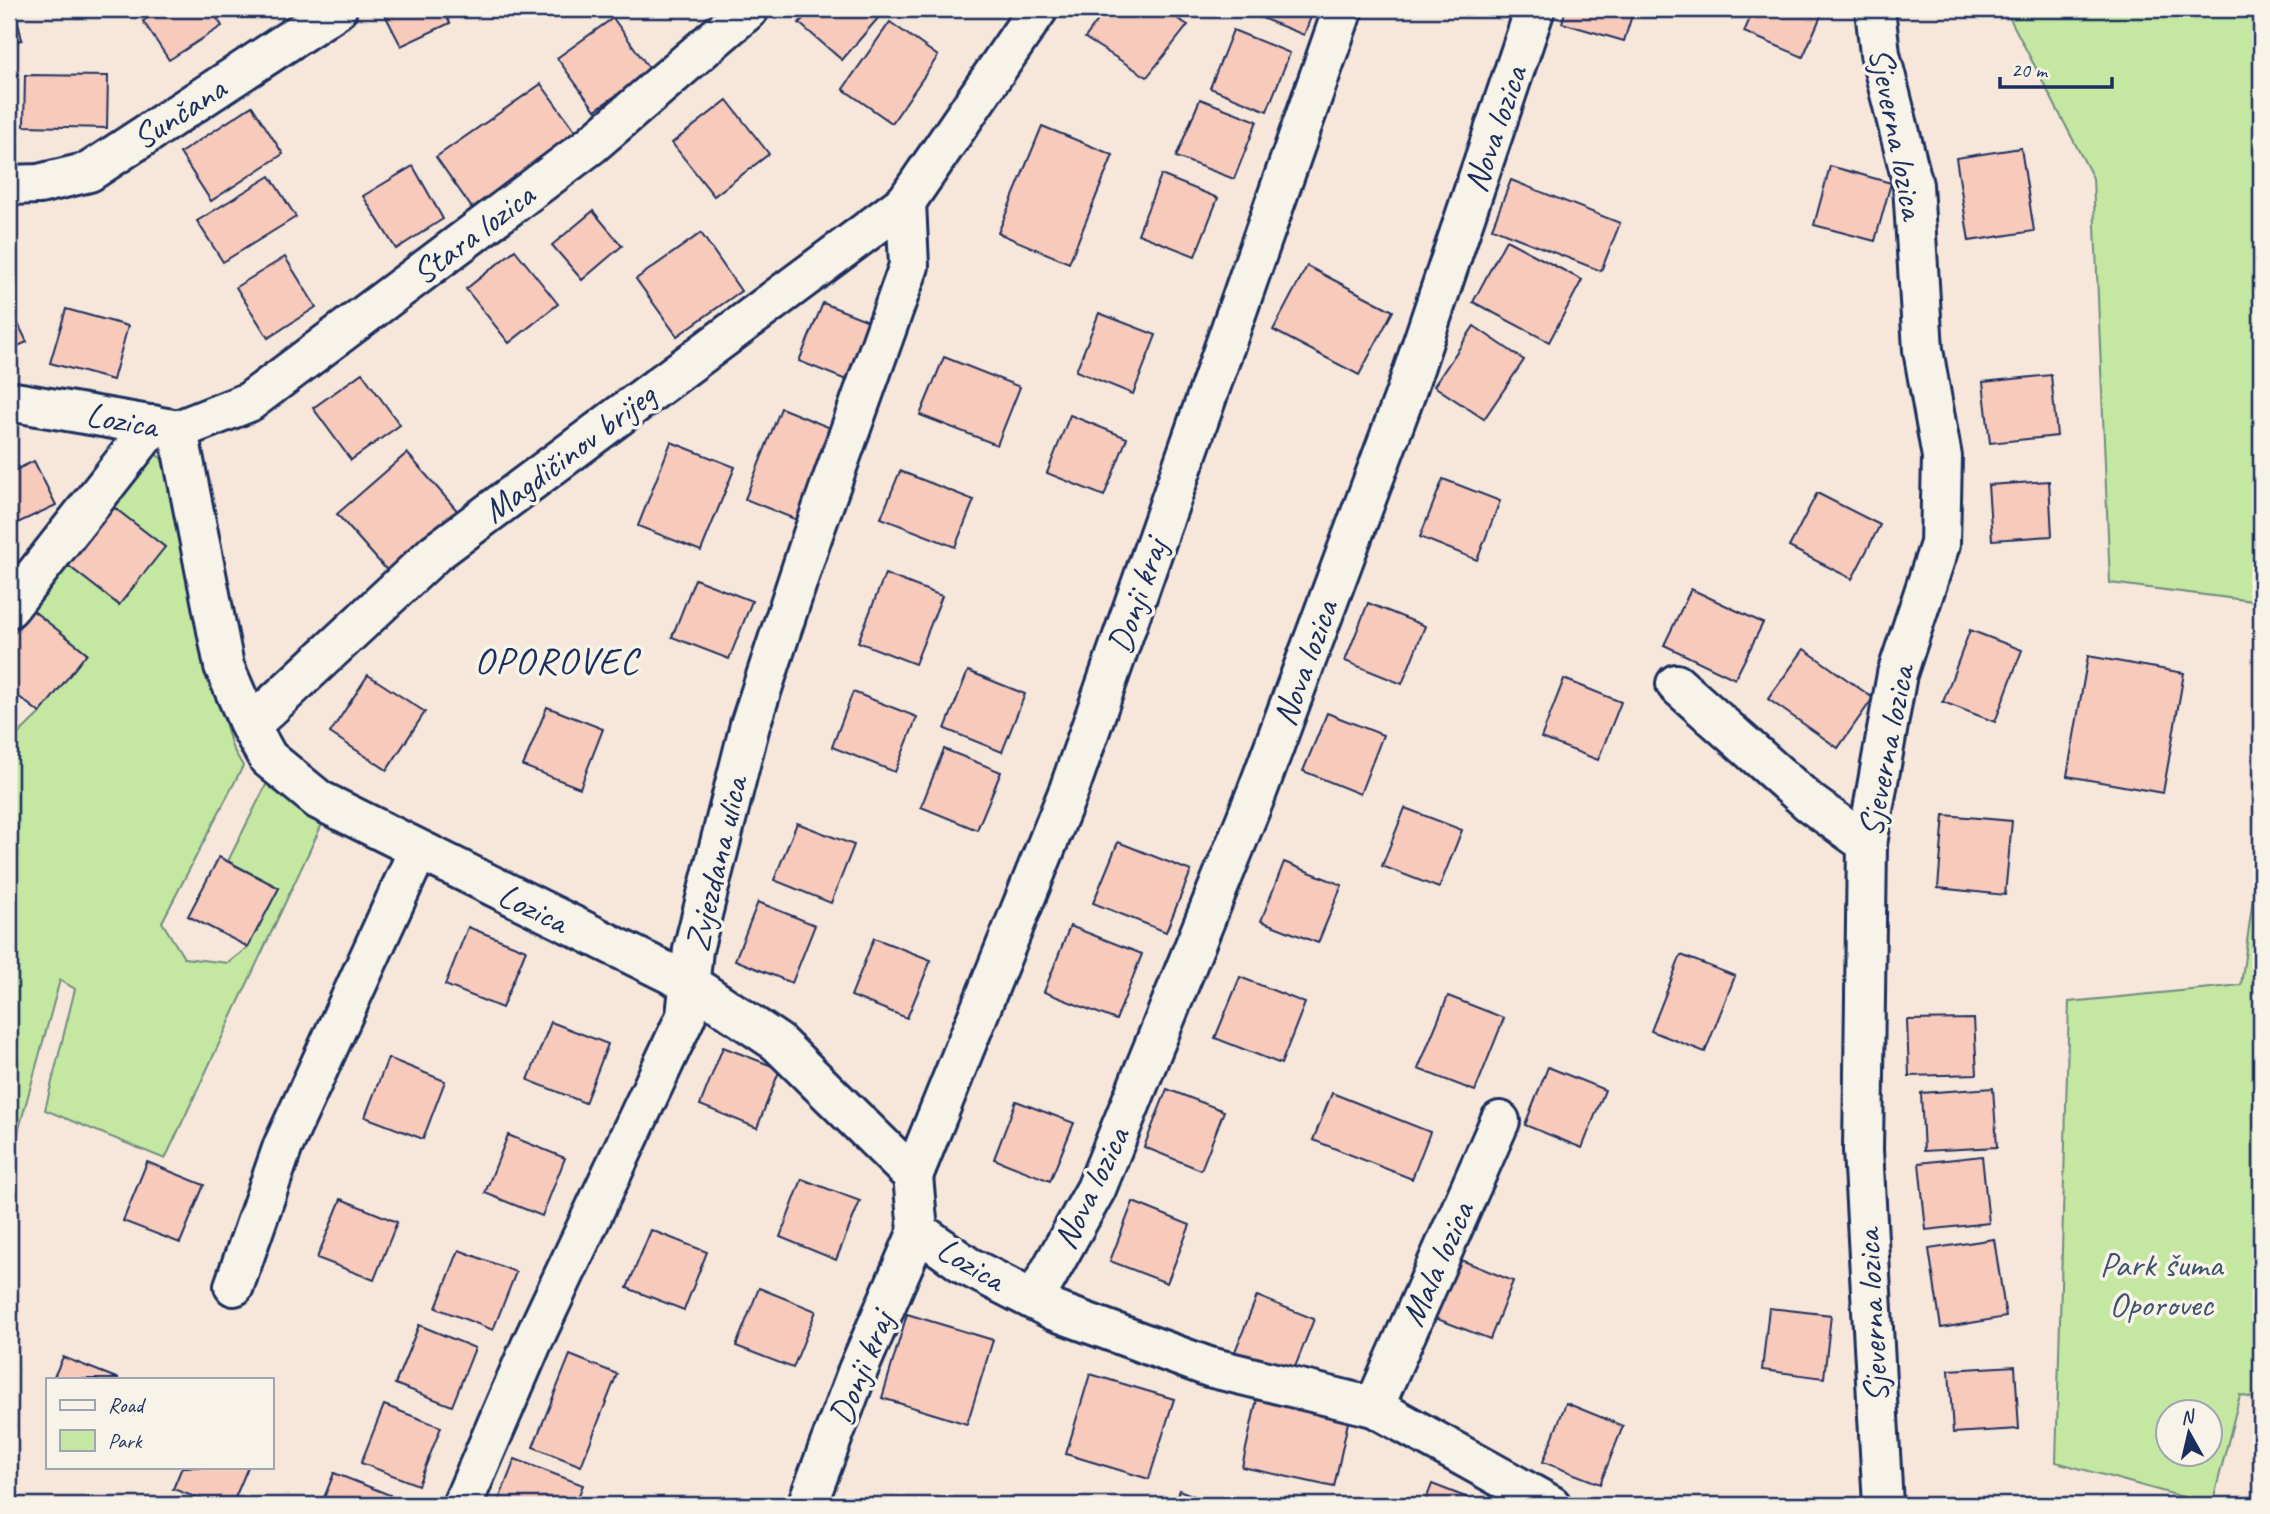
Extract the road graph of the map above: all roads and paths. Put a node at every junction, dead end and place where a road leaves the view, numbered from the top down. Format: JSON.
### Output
{"nodes":[{"id":1,"x":337,"y":9,"type":"edge"},
{"id":2,"x":749,"y":9,"type":"edge"},
{"id":3,"x":1038,"y":9,"type":"edge"},
{"id":4,"x":1343,"y":9,"type":"edge"},
{"id":5,"x":1535,"y":9,"type":"edge"},
{"id":6,"x":1875,"y":9,"type":"edge"},
{"id":7,"x":9,"y":185,"type":"edge"},
{"id":8,"x":906,"y":202,"type":"junction"},
{"id":9,"x":9,"y":401,"type":"edge"},
{"id":10,"x":165,"y":427,"type":"junction"},
{"id":11,"x":9,"y":608,"type":"edge"},
{"id":12,"x":1676,"y":684,"type":"dead end"},
{"id":13,"x":250,"y":726,"type":"junction"},
{"id":14,"x":1867,"y":844,"type":"junction"},
{"id":15,"x":418,"y":851,"type":"junction"},
{"id":16,"x":689,"y":983,"type":"junction"},
{"id":17,"x":1500,"y":1121,"type":"dead end"},
{"id":18,"x":913,"y":1176,"type":"junction"},
{"id":19,"x":918,"y":1231,"type":"junction"},
{"id":20,"x":234,"y":1286,"type":"dead end"},
{"id":21,"x":1034,"y":1300,"type":"junction"},
{"id":22,"x":1374,"y":1407,"type":"junction"},
{"id":23,"x":462,"y":1505,"type":"edge"},
{"id":24,"x":807,"y":1505,"type":"edge"},
{"id":25,"x":1550,"y":1505,"type":"edge"},
{"id":26,"x":1883,"y":1505,"type":"edge"}],
"edges":[{"from":1,"to":7,"type":"street","name":"Sunčana"},
{"from":2,"to":10,"type":"street","name":"Stara lozica"},
{"from":3,"to":8,"type":"street","name":"Magdičinov brijeg"},
{"from":4,"to":18,"type":"street","name":"Donji kraj"},
{"from":5,"to":21,"type":"street","name":"Nova lozica"},
{"from":6,"to":14,"type":"street","name":"Sjeverna lozica"},
{"from":8,"to":13,"type":"street","name":"Magdičinov brijeg"},
{"from":8,"to":16,"type":"street","name":"Zvjezdana ulica"},
{"from":9,"to":10,"type":"street","name":"Lozica"},
{"from":10,"to":11,"type":"street"},
{"from":10,"to":13,"type":"street","name":"Lozica"},
{"from":12,"to":14,"type":"street"},
{"from":13,"to":15,"type":"street","name":"Lozica"},
{"from":14,"to":26,"type":"street","name":"Sjeverna lozica"},
{"from":15,"to":16,"type":"street","name":"Lozica"},
{"from":15,"to":20,"type":"street"},
{"from":16,"to":18,"type":"street","name":"Lozica"},
{"from":16,"to":23,"type":"street","name":"Zvjezdana ulica"},
{"from":17,"to":22,"type":"street","name":"Mala lozica"},
{"from":18,"to":19,"type":"street","name":"Lozica"},
{"from":19,"to":21,"type":"street","name":"Lozica"},
{"from":19,"to":24,"type":"street","name":"Donji kraj"},
{"from":21,"to":22,"type":"street","name":"Lozica"},
{"from":22,"to":25,"type":"street","name":"Lozica"}]}
